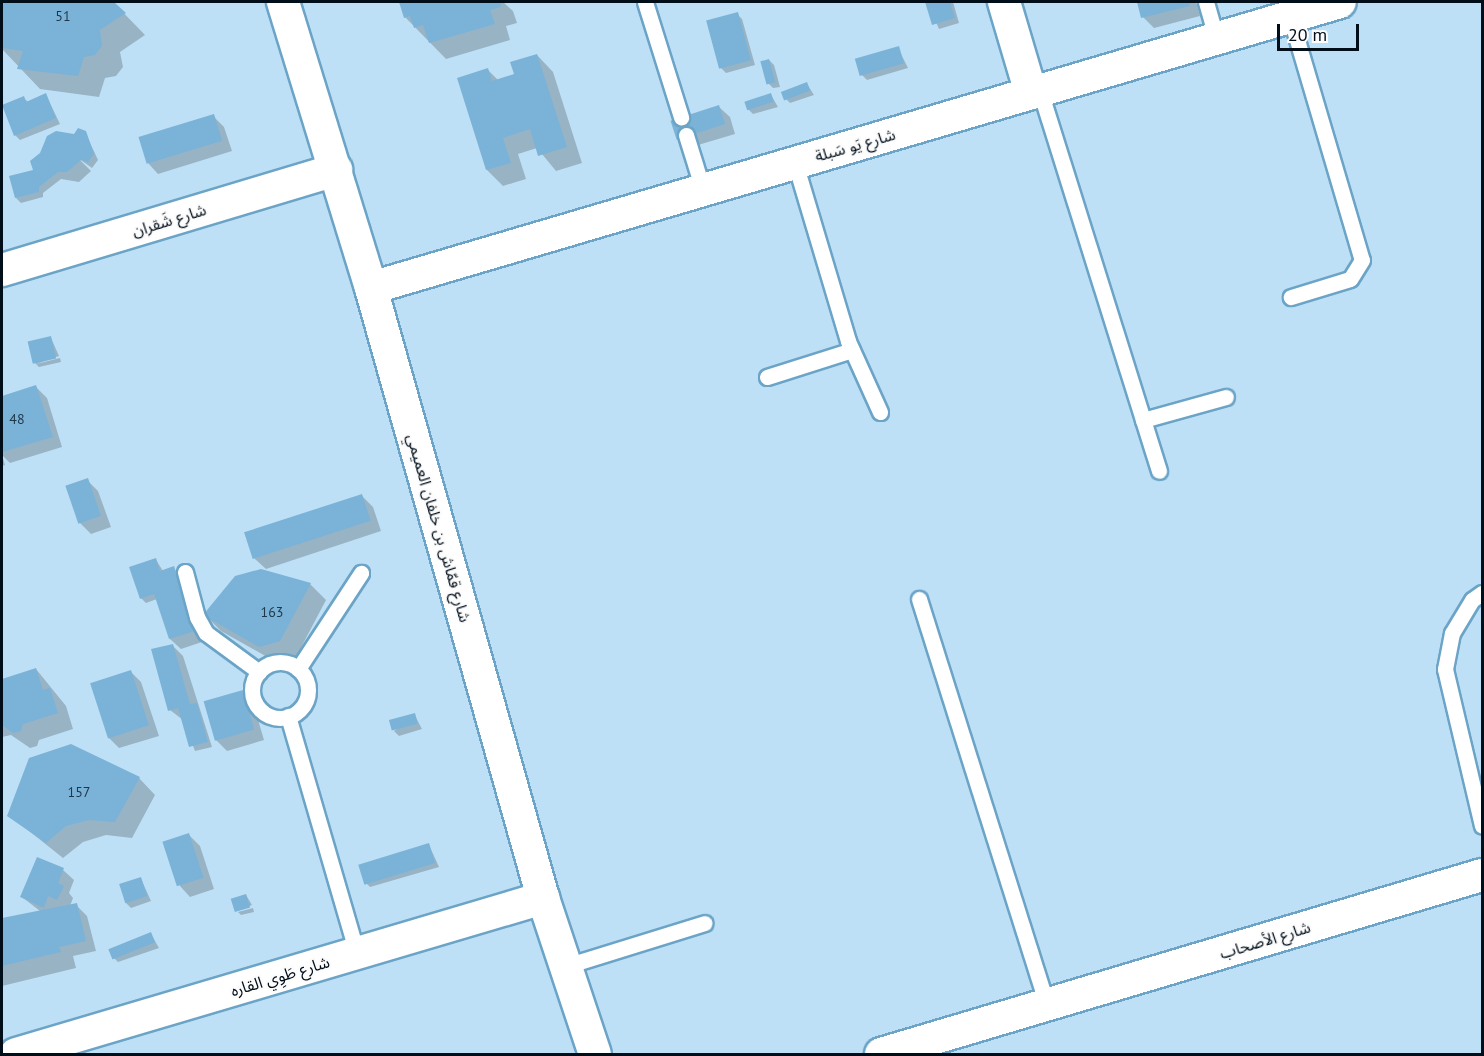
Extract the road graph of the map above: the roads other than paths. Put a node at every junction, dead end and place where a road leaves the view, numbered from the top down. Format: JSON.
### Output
{"nodes":[{"id":1,"x":283,"y":2,"type":"edge"},
{"id":2,"x":645,"y":2,"type":"edge"},
{"id":3,"x":1004,"y":2,"type":"edge"},
{"id":4,"x":1206,"y":2,"type":"edge"},
{"id":5,"x":1340,"y":2,"type":"edge"},
{"id":6,"x":1290,"y":16,"type":"junction"},
{"id":7,"x":1216,"y":38,"type":"junction"},
{"id":8,"x":1035,"y":92,"type":"junction"},
{"id":9,"x":681,"y":117,"type":"dead end"},
{"id":10,"x":686,"y":135,"type":"dead end"},
{"id":11,"x":795,"y":163,"type":"junction"},
{"id":12,"x":336,"y":170,"type":"junction"},
{"id":13,"x":703,"y":190,"type":"junction"},
{"id":14,"x":2,"y":270,"type":"edge"},
{"id":15,"x":371,"y":288,"type":"junction"},
{"id":16,"x":1291,"y":297,"type":"dead end"},
{"id":17,"x":852,"y":350,"type":"junction"},
{"id":18,"x":767,"y":377,"type":"dead end"},
{"id":19,"x":1226,"y":397,"type":"dead end"},
{"id":20,"x":880,"y":412,"type":"dead end"},
{"id":21,"x":1143,"y":420,"type":"junction"},
{"id":22,"x":1159,"y":471,"type":"dead end"},
{"id":23,"x":185,"y":572,"type":"dead end"},
{"id":24,"x":361,"y":573,"type":"dead end"},
{"id":25,"x":1482,"y":593,"type":"edge"},
{"id":26,"x":919,"y":599,"type":"dead end"},
{"id":27,"x":298,"y":669,"type":"junction"},
{"id":28,"x":259,"y":672,"type":"junction"},
{"id":29,"x":288,"y":716,"type":"junction"},
{"id":30,"x":1482,"y":826,"type":"edge"},
{"id":31,"x":1482,"y":875,"type":"edge"},
{"id":32,"x":543,"y":898,"type":"junction"},
{"id":33,"x":705,"y":923,"type":"dead end"},
{"id":34,"x":357,"y":953,"type":"junction"},
{"id":35,"x":566,"y":966,"type":"junction"},
{"id":36,"x":1047,"y":1005,"type":"junction"},
{"id":37,"x":16,"y":1054,"type":"edge"},
{"id":38,"x":595,"y":1054,"type":"edge"},
{"id":39,"x":881,"y":1054,"type":"edge"}],
"edges":[{"from":1,"to":12,"type":"street","name":"شارع قمّاش بن خلفان العميمي"},
{"from":2,"to":9,"type":"lane"},
{"from":3,"to":8,"type":"street"},
{"from":4,"to":7,"type":"lane"},
{"from":5,"to":6,"type":"street","name":"شارع يَو سَبلة"},
{"from":6,"to":7,"type":"street","name":"شارع يَو سَبلة"},
{"from":6,"to":16,"type":"lane"},
{"from":7,"to":8,"type":"street","name":"شارع يَو سَبلة"},
{"from":8,"to":11,"type":"street","name":"شارع يَو سَبلة"},
{"from":8,"to":21,"type":"lane"},
{"from":10,"to":13,"type":"lane"},
{"from":11,"to":13,"type":"street","name":"شارع يَو سَبلة"},
{"from":11,"to":17,"type":"lane"},
{"from":12,"to":14,"type":"street","name":"شارع شَقران"},
{"from":12,"to":15,"type":"street","name":"شارع قمّاش بن خلفان العميمي"},
{"from":13,"to":15,"type":"street","name":"شارع يَو سَبلة"},
{"from":15,"to":32,"type":"street","name":"شارع قمّاش بن خلفان العميمي"},
{"from":17,"to":18,"type":"lane"},
{"from":17,"to":20,"type":"lane"},
{"from":19,"to":21,"type":"lane"},
{"from":21,"to":22,"type":"lane"},
{"from":23,"to":28,"type":"lane"},
{"from":24,"to":27,"type":"lane"},
{"from":25,"to":30,"type":"lane"},
{"from":26,"to":36,"type":"lane"},
{"from":27,"to":28,"type":"lane"},
{"from":27,"to":29,"type":"lane"},
{"from":28,"to":29,"type":"lane"},
{"from":29,"to":34,"type":"lane"},
{"from":31,"to":36,"type":"street","name":"شارع الأصحاب"},
{"from":32,"to":34,"type":"street","name":"شارع طَوِي القاره"},
{"from":32,"to":35,"type":"street","name":"شارع قمّاش بن خلفان العميمي"},
{"from":33,"to":35,"type":"lane"},
{"from":34,"to":37,"type":"street","name":"شارع طَوِي القاره"},
{"from":35,"to":38,"type":"street","name":"شارع قمّاش بن خلفان العميمي"},
{"from":36,"to":39,"type":"street","name":"شارع الأصحاب"}]}
